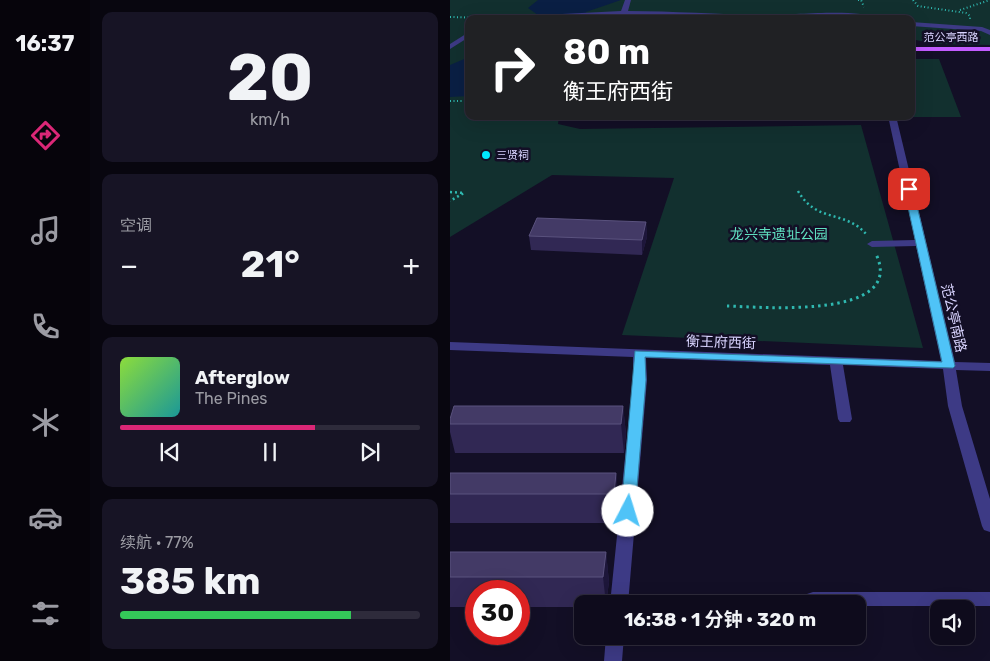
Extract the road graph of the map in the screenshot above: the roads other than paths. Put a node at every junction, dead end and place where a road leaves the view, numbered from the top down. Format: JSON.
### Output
{"nodes":[{"id":1,"x":628,"y":0,"type":"edge"},
{"id":2,"x":624,"y":13,"type":"junction"},
{"id":3,"x":608,"y":15,"type":"edge"},
{"id":4,"x":730,"y":15,"type":"edge"},
{"id":5,"x":915,"y":24,"type":"edge"},
{"id":6,"x":990,"y":33,"type":"edge"},
{"id":7,"x":465,"y":37,"type":"edge"},
{"id":8,"x":450,"y":47,"type":"edge"},
{"id":9,"x":915,"y":48,"type":"edge"},
{"id":10,"x":990,"y":49,"type":"edge"},
{"id":11,"x":915,"y":54,"type":"edge"},
{"id":12,"x":990,"y":54,"type":"edge"},
{"id":13,"x":893,"y":120,"type":"edge"},
{"id":14,"x":921,"y":243,"type":"junction"},
{"id":15,"x":872,"y":244,"type":"road end"},
{"id":16,"x":450,"y":346,"type":"edge"},
{"id":17,"x":639,"y":353,"type":"junction"},
{"id":18,"x":836,"y":361,"type":"junction"},
{"id":19,"x":949,"y":366,"type":"junction"},
{"id":20,"x":990,"y":366,"type":"edge"},
{"id":21,"x":845,"y":418,"type":"dead end"},
{"id":22,"x":610,"y":491,"type":"edge"},
{"id":23,"x":630,"y":492,"type":"junction"},
{"id":24,"x":990,"y":526,"type":"edge"},
{"id":25,"x":603,"y":569,"type":"edge"},
{"id":26,"x":622,"y":570,"type":"junction"},
{"id":27,"x":620,"y":595,"type":"edge"},
{"id":28,"x":866,"y":599,"type":"edge"},
{"id":29,"x":990,"y":599,"type":"edge"},
{"id":30,"x":615,"y":645,"type":"edge"},
{"id":31,"x":613,"y":661,"type":"edge"}],
"edges":[{"from":1,"to":2,"type":"street"},
{"from":2,"to":3,"type":"street"},
{"from":2,"to":4,"type":"street"},
{"from":5,"to":6,"type":"street"},
{"from":7,"to":8,"type":"street"},
{"from":9,"to":10,"type":"main road","name":"范公亭西路"},
{"from":11,"to":12,"type":"main road","name":"范公亭西路"},
{"from":13,"to":14,"type":"street","name":"范公亭南路"},
{"from":14,"to":15,"type":"street"},
{"from":14,"to":19,"type":"street","name":"范公亭南路"},
{"from":16,"to":17,"type":"street","name":"衡王府西街"},
{"from":17,"to":18,"type":"street","name":"衡王府西街"},
{"from":17,"to":23,"type":"street"},
{"from":18,"to":19,"type":"street","name":"衡王府西街"},
{"from":18,"to":21,"type":"street"},
{"from":19,"to":20,"type":"street","name":"衡王府西街"},
{"from":19,"to":24,"type":"street","name":"范公亭南路"},
{"from":22,"to":23,"type":"street"},
{"from":23,"to":26,"type":"street"},
{"from":25,"to":26,"type":"street"},
{"from":26,"to":27,"type":"street"},
{"from":28,"to":29,"type":"street"},
{"from":30,"to":31,"type":"street"}]}
